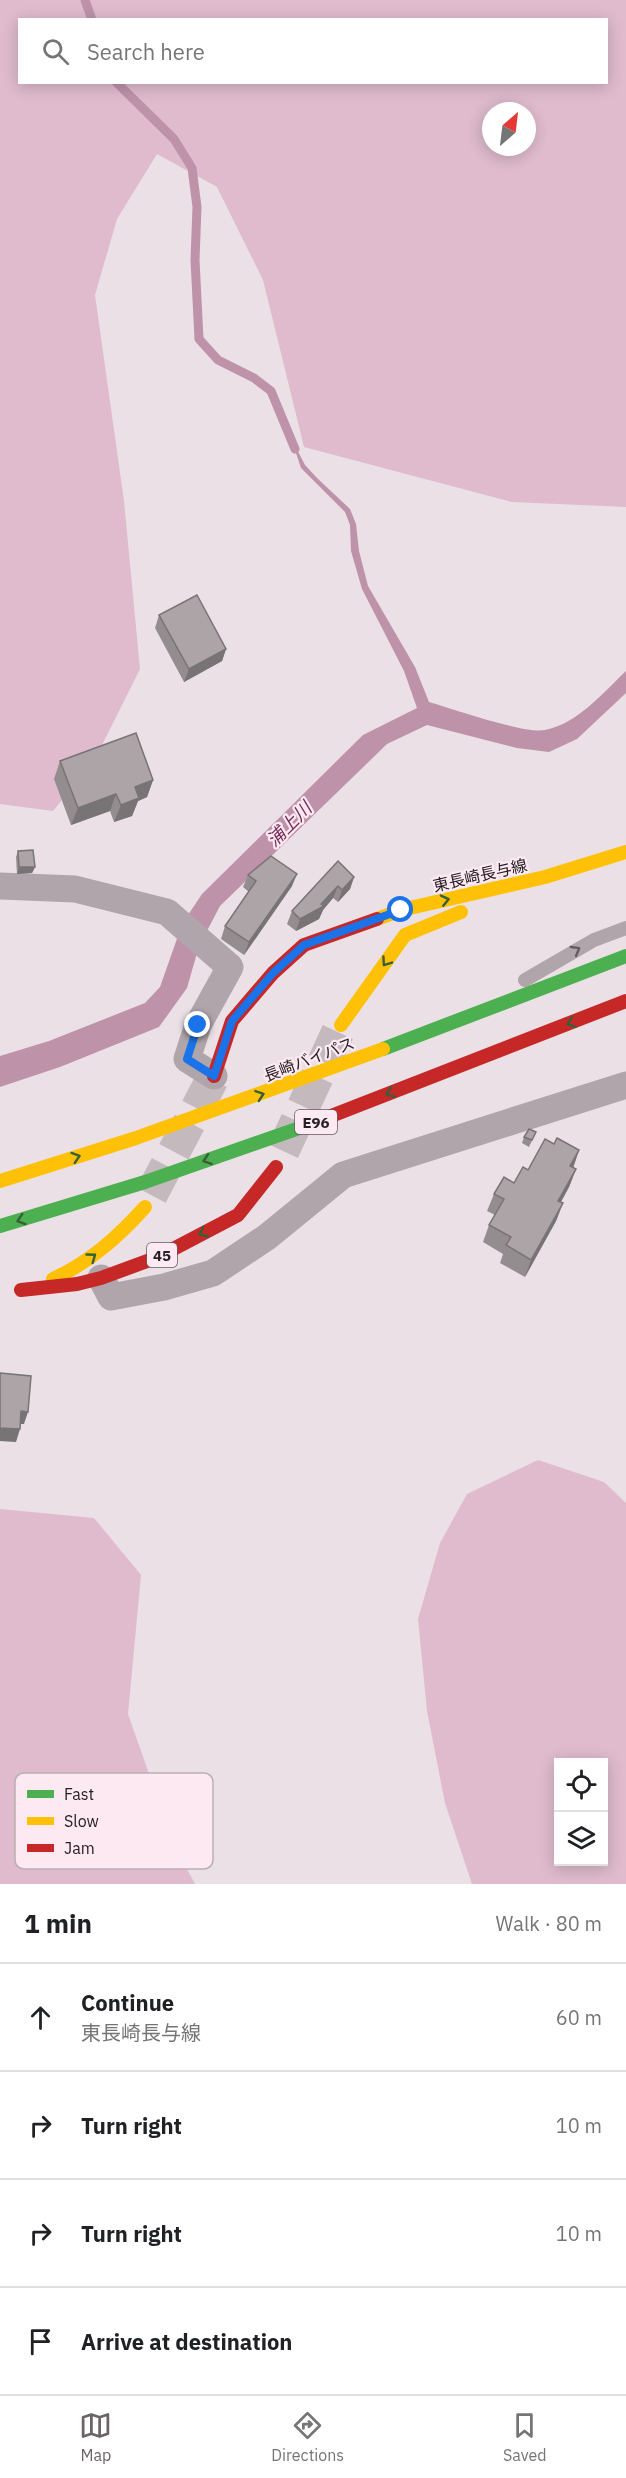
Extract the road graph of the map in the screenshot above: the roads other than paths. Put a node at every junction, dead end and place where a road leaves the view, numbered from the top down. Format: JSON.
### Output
{"nodes":[{"id":1,"x":626,"y":852,"type":"edge"},
{"id":2,"x":545,"y":877,"type":"junction"},
{"id":3,"x":0,"y":886,"type":"edge"},
{"id":4,"x":626,"y":928,"type":"edge"},
{"id":5,"x":626,"y":956,"type":"edge"},
{"id":6,"x":626,"y":1001,"type":"edge"},
{"id":7,"x":453,"y":1021,"type":"junction"},
{"id":8,"x":341,"y":1025,"type":"tunnel mouth"},
{"id":9,"x":214,"y":1076,"type":"joint"},
{"id":10,"x":626,"y":1085,"type":"edge"},
{"id":11,"x":276,"y":1167,"type":"tunnel mouth"},
{"id":12,"x":0,"y":1181,"type":"edge"},
{"id":13,"x":145,"y":1207,"type":"tunnel mouth"},
{"id":14,"x":0,"y":1226,"type":"edge"},
{"id":15,"x":101,"y":1278,"type":"junction"}],
"edges":[{"from":1,"to":2,"type":"main road","name":"東長崎長与線"},
{"from":2,"to":8,"type":"main road","name":"東長崎長与線","one_way":true},
{"from":9,"to":2,"type":"main road","name":"東長崎長与線","one_way":true},
{"from":3,"to":9,"type":"street"},
{"from":7,"to":4,"type":"lane","one_way":true},
{"from":5,"to":7,"type":"main road","name":"長崎バイパス"},
{"from":6,"to":14,"type":"main road","number":"E96","one_way":true},
{"from":12,"to":7,"type":"main road","name":"長崎バイパス","one_way":true},
{"from":10,"to":15,"type":"street"},
{"from":11,"to":15,"type":"main road","number":"45","one_way":true},
{"from":15,"to":13,"type":"main road","number":"45","one_way":true}]}
